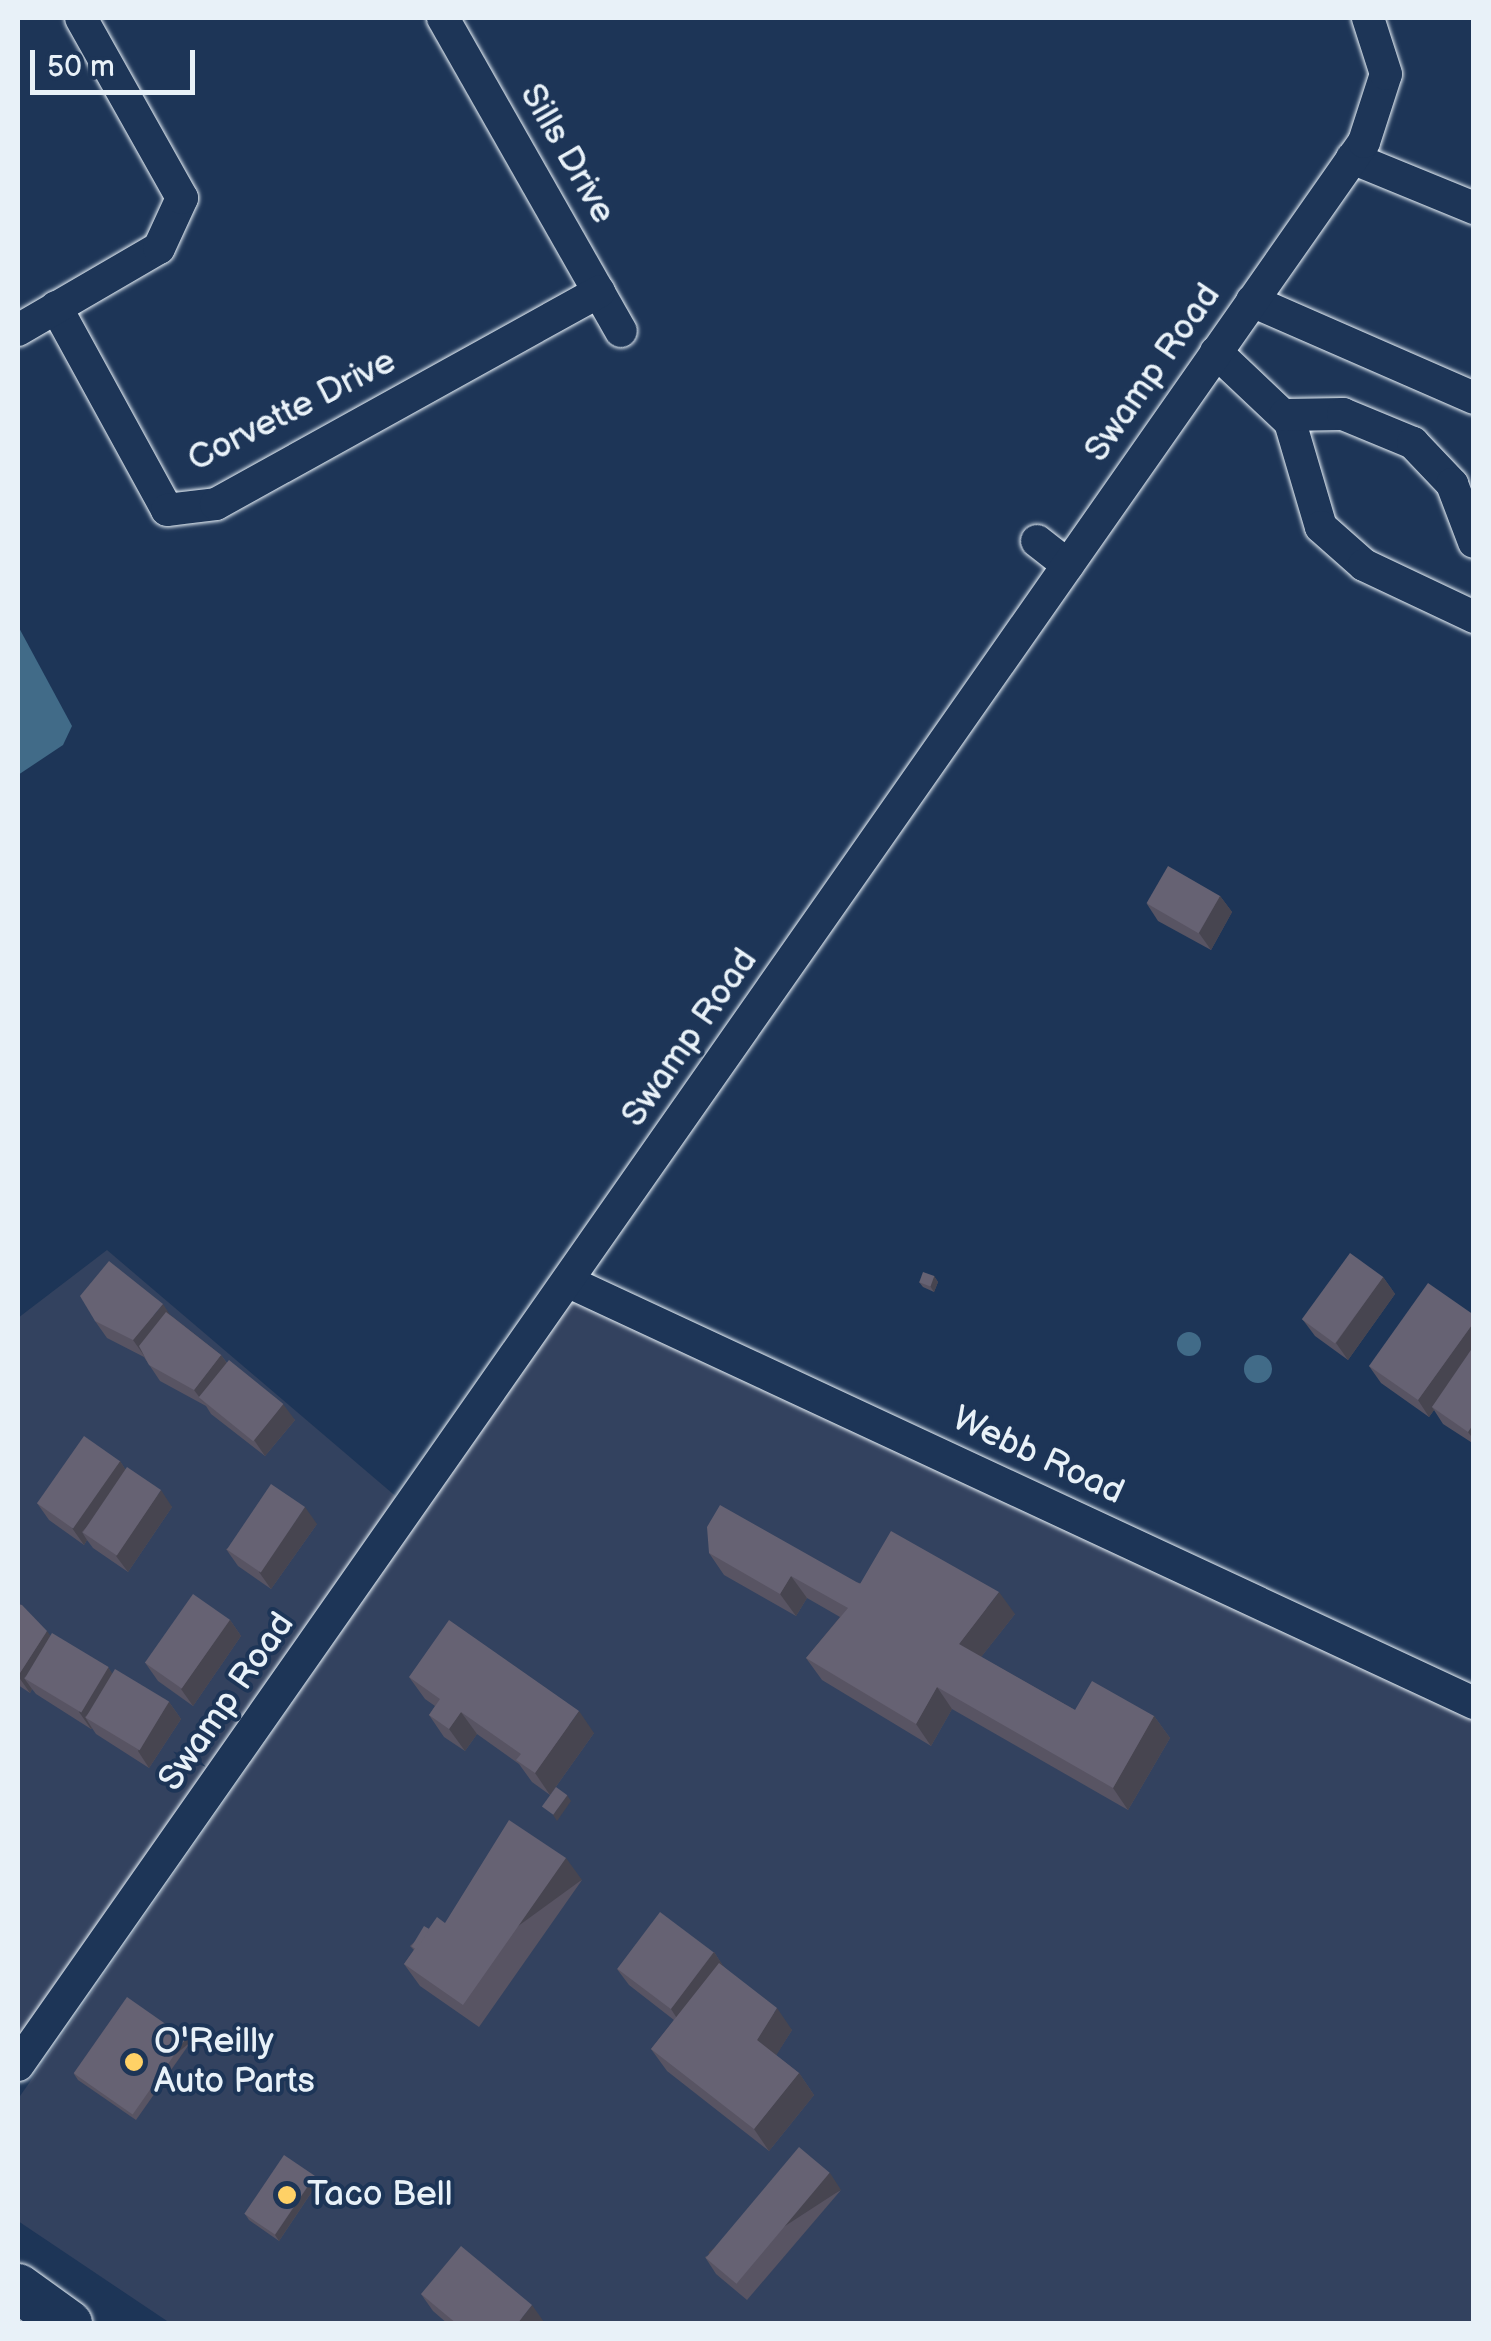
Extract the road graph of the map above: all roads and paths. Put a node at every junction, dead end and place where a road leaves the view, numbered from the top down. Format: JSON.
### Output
{"nodes":[{"id":1,"x":80,"y":18,"type":"edge"},
{"id":2,"x":443,"y":18,"type":"edge"},
{"id":3,"x":1374,"y":29,"type":"edge"},
{"id":4,"x":1352,"y":158,"type":"junction"},
{"id":5,"x":1474,"y":208,"type":"edge"},
{"id":6,"x":599,"y":292,"type":"junction"},
{"id":7,"x":1252,"y":301,"type":"junction"},
{"id":8,"x":56,"y":307,"type":"junction"},
{"id":9,"x":18,"y":330,"type":"edge"},
{"id":10,"x":622,"y":331,"type":"dead end"},
{"id":11,"x":1216,"y":352,"type":"junction"},
{"id":12,"x":1474,"y":398,"type":"edge"},
{"id":13,"x":1285,"y":415,"type":"junction"},
{"id":14,"x":1037,"y":541,"type":"dead end"},
{"id":15,"x":1474,"y":542,"type":"edge"},
{"id":16,"x":1068,"y":565,"type":"junction"},
{"id":17,"x":1474,"y":617,"type":"edge"},
{"id":18,"x":569,"y":1282,"type":"junction"},
{"id":19,"x":1474,"y":1702,"type":"edge"},
{"id":20,"x":18,"y":2065,"type":"edge"},
{"id":21,"x":18,"y":2288,"type":"edge"},
{"id":22,"x":68,"y":2324,"type":"edge"}],
"edges":[{"from":1,"to":8,"type":"street"},
{"from":2,"to":6,"type":"street","name":"Sills Drive"},
{"from":3,"to":4,"type":"street","name":"Swamp Road"},
{"from":4,"to":5,"type":"street"},
{"from":4,"to":7,"type":"street","name":"Swamp Road"},
{"from":6,"to":8,"type":"street","name":"Corvette Drive"},
{"from":6,"to":10,"type":"street","name":"Sills Drive"},
{"from":7,"to":11,"type":"street","name":"Swamp Road"},
{"from":7,"to":12,"type":"street"},
{"from":8,"to":9,"type":"street"},
{"from":11,"to":13,"type":"street"},
{"from":11,"to":16,"type":"street","name":"Swamp Road"},
{"from":13,"to":15,"type":"street"},
{"from":13,"to":17,"type":"street"},
{"from":14,"to":16,"type":"street"},
{"from":16,"to":18,"type":"street","name":"Swamp Road"},
{"from":18,"to":19,"type":"street","name":"Webb Road"},
{"from":18,"to":20,"type":"street","name":"Swamp Road"},
{"from":21,"to":22,"type":"highway"}]}
